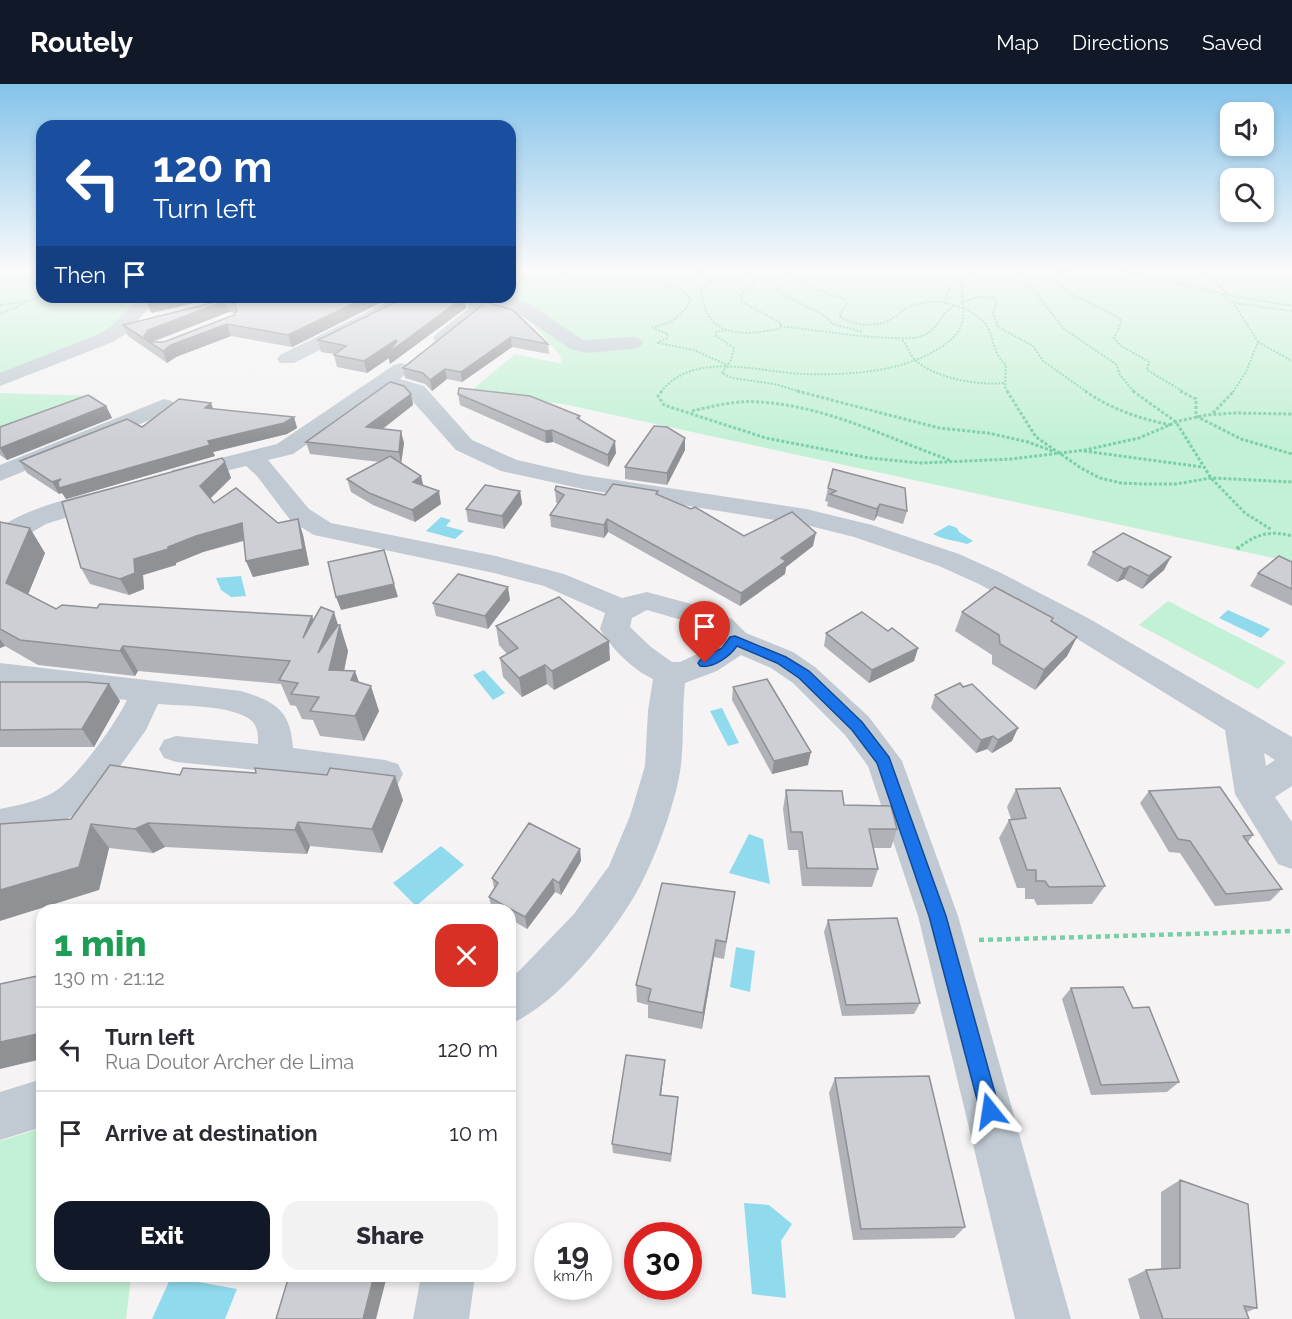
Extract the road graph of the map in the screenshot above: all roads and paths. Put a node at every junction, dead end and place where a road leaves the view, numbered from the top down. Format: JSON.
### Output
{"nodes":[{"id":1,"x":123,"y":326,"type":"edge"},
{"id":2,"x":137,"y":326,"type":"edge"},
{"id":3,"x":354,"y":326,"type":"edge"},
{"id":4,"x":458,"y":326,"type":"edge"},
{"id":5,"x":549,"y":326,"type":"edge"},
{"id":6,"x":664,"y":326,"type":"edge"},
{"id":7,"x":717,"y":326,"type":"edge"},
{"id":8,"x":837,"y":326,"type":"edge"},
{"id":9,"x":937,"y":326,"type":"edge"},
{"id":10,"x":961,"y":326,"type":"edge"},
{"id":11,"x":987,"y":326,"type":"edge"},
{"id":12,"x":998,"y":326,"type":"edge"},
{"id":13,"x":1061,"y":326,"type":"edge"},
{"id":14,"x":1120,"y":326,"type":"edge"},
{"id":15,"x":1248,"y":326,"type":"edge"},
{"id":16,"x":780,"y":327,"type":"joint"},
{"id":17,"x":648,"y":328,"type":"dead end"},
{"id":18,"x":120,"y":329,"type":"junction"},
{"id":19,"x":727,"y":330,"type":"junction"},
{"id":20,"x":901,"y":339,"type":"junction"},
{"id":21,"x":1258,"y":342,"type":"junction"},
{"id":22,"x":641,"y":343,"type":"joint"},
{"id":23,"x":287,"y":359,"type":"dead end"},
{"id":24,"x":916,"y":361,"type":"junction"},
{"id":25,"x":1292,"y":361,"type":"edge"},
{"id":26,"x":728,"y":366,"type":"junction"},
{"id":27,"x":0,"y":380,"type":"edge"},
{"id":28,"x":384,"y":381,"type":"junction"},
{"id":29,"x":1004,"y":383,"type":"junction"},
{"id":30,"x":164,"y":406,"type":"dead end"},
{"id":31,"x":691,"y":411,"type":"junction"},
{"id":32,"x":1213,"y":414,"type":"junction"},
{"id":33,"x":1292,"y":414,"type":"edge"},
{"id":34,"x":1196,"y":416,"type":"junction"},
{"id":35,"x":1176,"y":422,"type":"junction"},
{"id":36,"x":1172,"y":425,"type":"junction"},
{"id":37,"x":1082,"y":451,"type":"junction"},
{"id":38,"x":1061,"y":454,"type":"junction"},
{"id":39,"x":1292,"y":454,"type":"edge"},
{"id":40,"x":955,"y":462,"type":"junction"},
{"id":41,"x":258,"y":464,"type":"junction"},
{"id":42,"x":1202,"y":467,"type":"junction"},
{"id":43,"x":0,"y":474,"type":"edge"},
{"id":44,"x":1211,"y":478,"type":"junction"},
{"id":45,"x":1292,"y":482,"type":"edge"},
{"id":46,"x":1272,"y":530,"type":"junction"},
{"id":47,"x":1292,"y":536,"type":"edge"},
{"id":48,"x":0,"y":539,"type":"edge"},
{"id":49,"x":1237,"y":549,"type":"dead end"},
{"id":50,"x":623,"y":609,"type":"junction"},
{"id":51,"x":735,"y":640,"type":"junction"},
{"id":52,"x":670,"y":673,"type":"junction"},
{"id":53,"x":0,"y":674,"type":"edge"},
{"id":54,"x":147,"y":691,"type":"junction"},
{"id":55,"x":1241,"y":724,"type":"junction"},
{"id":56,"x":176,"y":749,"type":"dead end"},
{"id":57,"x":1292,"y":754,"type":"edge"},
{"id":58,"x":275,"y":759,"type":"junction"},
{"id":59,"x":1292,"y":767,"type":"edge"},
{"id":60,"x":385,"y":774,"type":"edge"},
{"id":61,"x":1253,"y":794,"type":"junction"},
{"id":62,"x":0,"y":824,"type":"edge"},
{"id":63,"x":1292,"y":853,"type":"edge"},
{"id":64,"x":1292,"y":931,"type":"edge"},
{"id":65,"x":973,"y":940,"type":"dead end"},
{"id":66,"x":516,"y":999,"type":"edge"},
{"id":67,"x":36,"y":1105,"type":"edge"},
{"id":68,"x":0,"y":1116,"type":"edge"},
{"id":69,"x":447,"y":1282,"type":"edge"},
{"id":70,"x":441,"y":1319,"type":"edge"},
{"id":71,"x":1043,"y":1319,"type":"edge"}],
"edges":[{"from":1,"to":18,"type":"street"},
{"from":2,"to":18,"type":"street"},
{"from":3,"to":23,"type":"street"},
{"from":4,"to":28,"type":"street"},
{"from":5,"to":22,"type":"street"},
{"from":6,"to":17,"type":"path"},
{"from":7,"to":19,"type":"path"},
{"from":8,"to":20,"type":"path"},
{"from":9,"to":20,"type":"path"},
{"from":10,"to":24,"type":"path"},
{"from":11,"to":29,"type":"path"},
{"from":12,"to":36,"type":"path"},
{"from":13,"to":35,"type":"path"},
{"from":14,"to":34,"type":"path"},
{"from":15,"to":21,"type":"path"},
{"from":16,"to":19,"type":"path"},
{"from":16,"to":20,"type":"path"},
{"from":18,"to":27,"type":"street"},
{"from":19,"to":26,"type":"path"},
{"from":20,"to":24,"type":"path"},
{"from":21,"to":25,"type":"path"},
{"from":21,"to":32,"type":"path"},
{"from":22,"to":26,"type":"path"},
{"from":24,"to":26,"type":"path"},
{"from":24,"to":29,"type":"path"},
{"from":26,"to":31,"type":"path"},
{"from":26,"to":38,"type":"path"},
{"from":28,"to":41,"type":"street"},
{"from":28,"to":55,"type":"street"},
{"from":29,"to":38,"type":"path"},
{"from":30,"to":43,"type":"street"},
{"from":31,"to":40,"type":"path"},
{"from":31,"to":40,"type":"path"},
{"from":32,"to":33,"type":"path"},
{"from":32,"to":34,"type":"path"},
{"from":34,"to":35,"type":"path"},
{"from":34,"to":39,"type":"path"},
{"from":35,"to":36,"type":"path"},
{"from":35,"to":42,"type":"path"},
{"from":36,"to":37,"type":"path"},
{"from":37,"to":38,"type":"path"},
{"from":37,"to":42,"type":"path"},
{"from":38,"to":40,"type":"path"},
{"from":38,"to":44,"type":"path"},
{"from":41,"to":48,"type":"street"},
{"from":41,"to":50,"type":"street"},
{"from":42,"to":44,"type":"path"},
{"from":44,"to":45,"type":"path"},
{"from":44,"to":46,"type":"path"},
{"from":46,"to":47,"type":"path"},
{"from":46,"to":49,"type":"path"},
{"from":50,"to":51,"type":"street"},
{"from":50,"to":52,"type":"street"},
{"from":51,"to":52,"type":"street"},
{"from":51,"to":71,"type":"street"},
{"from":52,"to":66,"type":"street"},
{"from":53,"to":54,"type":"street"},
{"from":54,"to":58,"type":"street"},
{"from":54,"to":62,"type":"street"},
{"from":55,"to":57,"type":"street"},
{"from":55,"to":61,"type":"street"},
{"from":56,"to":58,"type":"street"},
{"from":58,"to":60,"type":"street"},
{"from":59,"to":61,"type":"street"},
{"from":61,"to":63,"type":"street"},
{"from":64,"to":65,"type":"path"},
{"from":67,"to":68,"type":"street"},
{"from":69,"to":70,"type":"street"}]}
